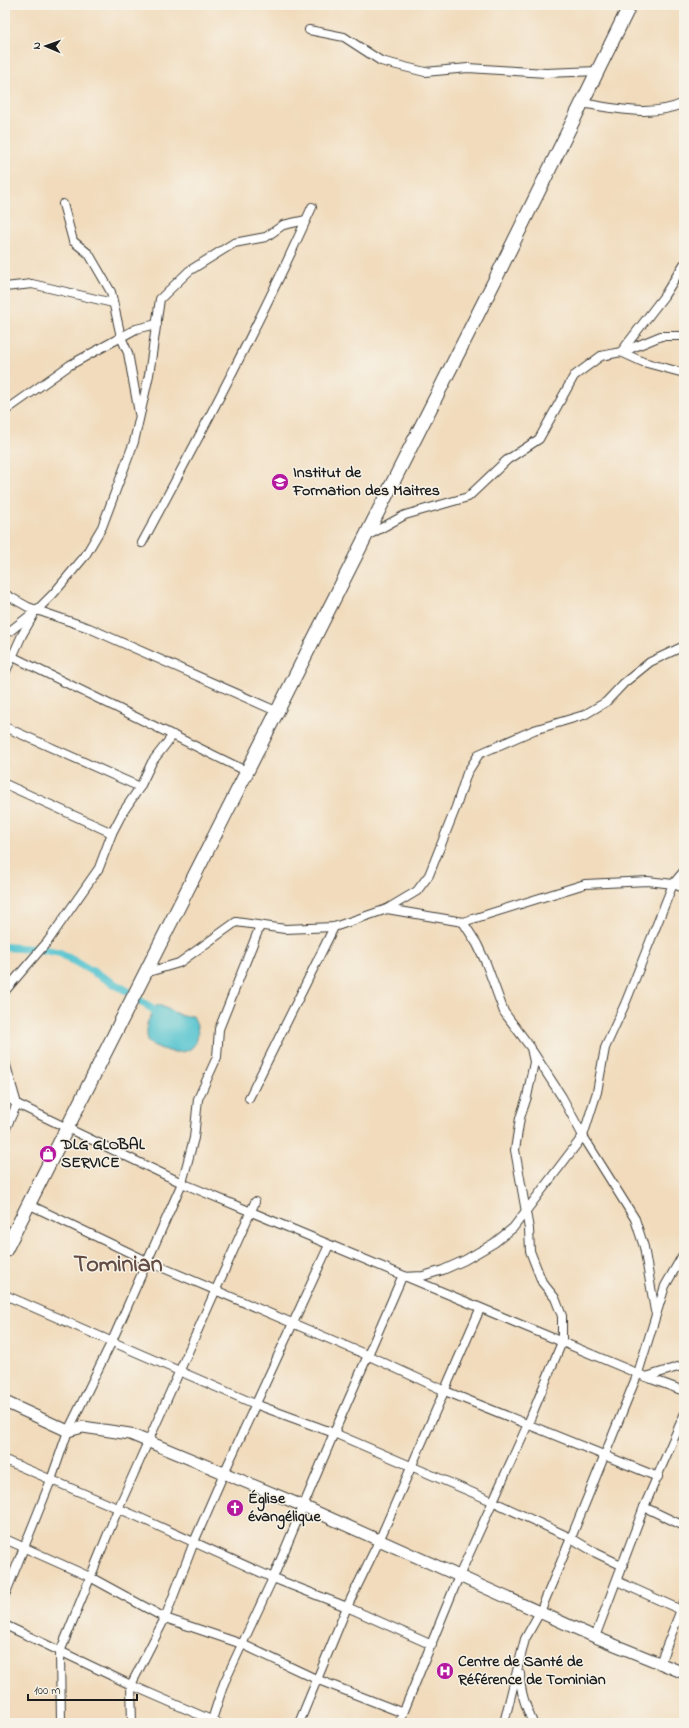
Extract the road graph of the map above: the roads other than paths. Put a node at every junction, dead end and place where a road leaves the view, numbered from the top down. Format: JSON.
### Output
{"nodes":[{"id":1,"x":630,"y":5,"type":"edge"},
{"id":2,"x":309,"y":30,"type":"dead end"},
{"id":3,"x":598,"y":71,"type":"junction"},
{"id":4,"x":684,"y":103,"type":"edge"},
{"id":5,"x":580,"y":104,"type":"junction"},
{"id":6,"x":63,"y":204,"type":"dead end"},
{"id":7,"x":312,"y":207,"type":"dead end"},
{"id":8,"x":306,"y":220,"type":"junction"},
{"id":9,"x":684,"y":264,"type":"edge"},
{"id":10,"x":5,"y":287,"type":"edge"},
{"id":11,"x":113,"y":303,"type":"junction"},
{"id":12,"x":158,"y":324,"type":"junction"},
{"id":13,"x":684,"y":336,"type":"edge"},
{"id":14,"x":121,"y":337,"type":"junction"},
{"id":15,"x":621,"y":352,"type":"junction"},
{"id":16,"x":684,"y":373,"type":"edge"},
{"id":17,"x":5,"y":411,"type":"edge"},
{"id":18,"x":140,"y":415,"type":"junction"},
{"id":19,"x":363,"y":539,"type":"junction"},
{"id":20,"x":142,"y":543,"type":"dead end"},
{"id":21,"x":5,"y":594,"type":"edge"},
{"id":22,"x":37,"y":610,"type":"junction"},
{"id":23,"x":5,"y":633,"type":"edge"},
{"id":24,"x":684,"y":646,"type":"edge"},
{"id":25,"x":9,"y":654,"type":"edge"},
{"id":26,"x":5,"y":673,"type":"edge"},
{"id":27,"x":276,"y":711,"type":"junction"},
{"id":28,"x":5,"y":727,"type":"edge"},
{"id":29,"x":173,"y":735,"type":"junction"},
{"id":30,"x":246,"y":771,"type":"junction"},
{"id":31,"x":5,"y":784,"type":"edge"},
{"id":32,"x":140,"y":787,"type":"junction"},
{"id":33,"x":112,"y":833,"type":"junction"},
{"id":34,"x":684,"y":871,"type":"edge"},
{"id":35,"x":673,"y":884,"type":"junction"},
{"id":36,"x":684,"y":888,"type":"edge"},
{"id":37,"x":387,"y":909,"type":"junction"},
{"id":38,"x":463,"y":922,"type":"junction"},
{"id":39,"x":260,"y":926,"type":"junction"},
{"id":40,"x":334,"y":926,"type":"junction"},
{"id":41,"x":145,"y":973,"type":"junction"},
{"id":42,"x":5,"y":991,"type":"edge"},
{"id":43,"x":531,"y":1048,"type":"junction"},
{"id":44,"x":5,"y":1062,"type":"edge"},
{"id":45,"x":5,"y":1095,"type":"edge"},
{"id":46,"x":249,"y":1098,"type":"dead end"},
{"id":47,"x":17,"y":1104,"type":"junction"},
{"id":48,"x":67,"y":1128,"type":"junction"},
{"id":49,"x":5,"y":1130,"type":"edge"},
{"id":50,"x":583,"y":1136,"type":"junction"},
{"id":51,"x":182,"y":1183,"type":"junction"},
{"id":52,"x":255,"y":1202,"type":"dead end"},
{"id":53,"x":28,"y":1204,"type":"junction"},
{"id":54,"x":526,"y":1210,"type":"junction"},
{"id":55,"x":251,"y":1212,"type":"junction"},
{"id":56,"x":329,"y":1245,"type":"junction"},
{"id":57,"x":5,"y":1251,"type":"edge"},
{"id":58,"x":684,"y":1253,"type":"edge"},
{"id":59,"x":147,"y":1261,"type":"junction"},
{"id":60,"x":402,"y":1277,"type":"junction"},
{"id":61,"x":216,"y":1289,"type":"junction"},
{"id":62,"x":5,"y":1295,"type":"edge"},
{"id":63,"x":480,"y":1309,"type":"junction"},
{"id":64,"x":656,"y":1314,"type":"junction"},
{"id":65,"x":293,"y":1323,"type":"junction"},
{"id":66,"x":112,"y":1341,"type":"junction"},
{"id":67,"x":562,"y":1342,"type":"junction"},
{"id":68,"x":367,"y":1355,"type":"junction"},
{"id":69,"x":684,"y":1366,"type":"edge"},
{"id":70,"x":179,"y":1371,"type":"junction"},
{"id":71,"x":638,"y":1373,"type":"junction"},
{"id":72,"x":646,"y":1377,"type":"junction"},
{"id":73,"x":445,"y":1391,"type":"junction"},
{"id":74,"x":684,"y":1391,"type":"edge"},
{"id":75,"x":5,"y":1402,"type":"edge"},
{"id":76,"x":255,"y":1404,"type":"junction"},
{"id":77,"x":684,"y":1415,"type":"edge"},
{"id":78,"x":528,"y":1424,"type":"junction"},
{"id":79,"x":68,"y":1431,"type":"junction"},
{"id":80,"x":334,"y":1433,"type":"junction"},
{"id":81,"x":147,"y":1442,"type":"junction"},
{"id":82,"x":604,"y":1455,"type":"junction"},
{"id":83,"x":5,"y":1460,"type":"edge"},
{"id":84,"x":410,"y":1467,"type":"junction"},
{"id":85,"x":224,"y":1473,"type":"junction"},
{"id":86,"x":658,"y":1478,"type":"junction"},
{"id":87,"x":51,"y":1480,"type":"junction"},
{"id":88,"x":492,"y":1501,"type":"junction"},
{"id":89,"x":302,"y":1506,"type":"junction"},
{"id":90,"x":644,"y":1507,"type":"junction"},
{"id":91,"x":118,"y":1508,"type":"junction"},
{"id":92,"x":684,"y":1526,"type":"edge"},
{"id":93,"x":571,"y":1538,"type":"junction"},
{"id":94,"x":5,"y":1539,"type":"edge"},
{"id":95,"x":380,"y":1541,"type":"junction"},
{"id":96,"x":194,"y":1542,"type":"junction"},
{"id":97,"x":25,"y":1547,"type":"junction"},
{"id":98,"x":623,"y":1566,"type":"junction"},
{"id":99,"x":459,"y":1576,"type":"junction"},
{"id":100,"x":90,"y":1577,"type":"junction"},
{"id":101,"x":273,"y":1578,"type":"junction"},
{"id":102,"x":617,"y":1581,"type":"junction"},
{"id":103,"x":5,"y":1595,"type":"edge"},
{"id":104,"x":683,"y":1604,"type":"edge"},
{"id":105,"x":347,"y":1607,"type":"junction"},
{"id":106,"x":540,"y":1612,"type":"junction"},
{"id":107,"x":165,"y":1618,"type":"junction"},
{"id":108,"x":5,"y":1625,"type":"edge"},
{"id":109,"x":595,"y":1637,"type":"junction"},
{"id":110,"x":242,"y":1644,"type":"junction"},
{"id":111,"x":432,"y":1645,"type":"junction"},
{"id":112,"x":60,"y":1652,"type":"junction"},
{"id":113,"x":660,"y":1663,"type":"junction"},
{"id":114,"x":519,"y":1668,"type":"junction"},
{"id":115,"x":684,"y":1673,"type":"edge"},
{"id":116,"x":316,"y":1679,"type":"junction"},
{"id":117,"x":131,"y":1685,"type":"junction"},
{"id":118,"x":403,"y":1713,"type":"junction"},
{"id":119,"x":213,"y":1722,"type":"edge"},
{"id":120,"x":61,"y":1723,"type":"edge"},
{"id":121,"x":132,"y":1723,"type":"edge"},
{"id":122,"x":299,"y":1723,"type":"edge"},
{"id":123,"x":399,"y":1723,"type":"edge"},
{"id":124,"x":504,"y":1723,"type":"edge"},
{"id":125,"x":533,"y":1723,"type":"edge"}],
"edges":[{"from":1,"to":3,"type":"main road"},
{"from":2,"to":3,"type":"street"},
{"from":3,"to":5,"type":"main road"},
{"from":4,"to":5,"type":"street"},
{"from":5,"to":19,"type":"main road"},
{"from":6,"to":11,"type":"street"},
{"from":7,"to":8,"type":"street"},
{"from":8,"to":12,"type":"street"},
{"from":8,"to":20,"type":"street"},
{"from":9,"to":15,"type":"street"},
{"from":10,"to":11,"type":"street"},
{"from":11,"to":14,"type":"street"},
{"from":12,"to":14,"type":"street"},
{"from":12,"to":18,"type":"street"},
{"from":13,"to":15,"type":"street"},
{"from":14,"to":17,"type":"street"},
{"from":14,"to":18,"type":"street"},
{"from":15,"to":16,"type":"street"},
{"from":15,"to":19,"type":"street"},
{"from":18,"to":22,"type":"street"},
{"from":19,"to":27,"type":"main road"},
{"from":21,"to":22,"type":"street"},
{"from":22,"to":23,"type":"street"},
{"from":22,"to":25,"type":"street"},
{"from":22,"to":27,"type":"street"},
{"from":24,"to":37,"type":"street"},
{"from":25,"to":26,"type":"street"},
{"from":25,"to":29,"type":"street"},
{"from":27,"to":30,"type":"main road"},
{"from":28,"to":32,"type":"street"},
{"from":29,"to":30,"type":"street"},
{"from":29,"to":32,"type":"street"},
{"from":30,"to":41,"type":"main road"},
{"from":31,"to":33,"type":"street"},
{"from":32,"to":33,"type":"street"},
{"from":33,"to":42,"type":"street"},
{"from":34,"to":35,"type":"street"},
{"from":35,"to":36,"type":"street"},
{"from":35,"to":38,"type":"street"},
{"from":35,"to":50,"type":"street"},
{"from":37,"to":38,"type":"street"},
{"from":37,"to":40,"type":"street"},
{"from":38,"to":43,"type":"street"},
{"from":39,"to":40,"type":"street"},
{"from":39,"to":41,"type":"street"},
{"from":39,"to":51,"type":"street"},
{"from":40,"to":46,"type":"street"},
{"from":41,"to":48,"type":"main road"},
{"from":43,"to":50,"type":"street"},
{"from":43,"to":54,"type":"street"},
{"from":44,"to":47,"type":"street"},
{"from":45,"to":47,"type":"street"},
{"from":47,"to":48,"type":"street"},
{"from":47,"to":49,"type":"street"},
{"from":48,"to":51,"type":"street"},
{"from":48,"to":53,"type":"main road"},
{"from":50,"to":54,"type":"street"},
{"from":50,"to":64,"type":"street"},
{"from":51,"to":55,"type":"street"},
{"from":51,"to":59,"type":"street"},
{"from":52,"to":55,"type":"street"},
{"from":53,"to":57,"type":"main road"},
{"from":53,"to":59,"type":"street"},
{"from":54,"to":60,"type":"street"},
{"from":54,"to":67,"type":"street"},
{"from":55,"to":56,"type":"street"},
{"from":55,"to":61,"type":"street"},
{"from":56,"to":60,"type":"street"},
{"from":56,"to":65,"type":"street"},
{"from":58,"to":64,"type":"street"},
{"from":59,"to":61,"type":"street"},
{"from":59,"to":66,"type":"street"},
{"from":60,"to":63,"type":"street"},
{"from":60,"to":68,"type":"street"},
{"from":61,"to":65,"type":"street"},
{"from":61,"to":70,"type":"street"},
{"from":62,"to":66,"type":"street"},
{"from":63,"to":67,"type":"street"},
{"from":63,"to":73,"type":"street"},
{"from":64,"to":71,"type":"street"},
{"from":65,"to":68,"type":"street"},
{"from":65,"to":76,"type":"street"},
{"from":66,"to":70,"type":"street"},
{"from":66,"to":79,"type":"street"},
{"from":67,"to":71,"type":"street"},
{"from":67,"to":78,"type":"street"},
{"from":68,"to":73,"type":"street"},
{"from":68,"to":80,"type":"street"},
{"from":69,"to":72,"type":"street"},
{"from":70,"to":76,"type":"street"},
{"from":70,"to":81,"type":"street"},
{"from":71,"to":72,"type":"street"},
{"from":71,"to":82,"type":"street"},
{"from":72,"to":74,"type":"street"},
{"from":73,"to":78,"type":"street"},
{"from":73,"to":84,"type":"street"},
{"from":75,"to":79,"type":"street"},
{"from":76,"to":80,"type":"street"},
{"from":76,"to":85,"type":"street"},
{"from":77,"to":86,"type":"street"},
{"from":78,"to":82,"type":"street"},
{"from":78,"to":88,"type":"street"},
{"from":79,"to":81,"type":"street"},
{"from":79,"to":87,"type":"street"},
{"from":80,"to":84,"type":"street"},
{"from":80,"to":89,"type":"street"},
{"from":81,"to":85,"type":"street"},
{"from":81,"to":91,"type":"street"},
{"from":82,"to":86,"type":"street"},
{"from":82,"to":93,"type":"street"},
{"from":83,"to":87,"type":"street"},
{"from":84,"to":88,"type":"street"},
{"from":84,"to":95,"type":"street"},
{"from":85,"to":89,"type":"street"},
{"from":85,"to":96,"type":"street"},
{"from":86,"to":90,"type":"street"},
{"from":87,"to":91,"type":"street"},
{"from":87,"to":97,"type":"street"},
{"from":88,"to":93,"type":"street"},
{"from":88,"to":99,"type":"street"},
{"from":89,"to":95,"type":"street"},
{"from":89,"to":101,"type":"street"},
{"from":90,"to":92,"type":"street"},
{"from":90,"to":98,"type":"street"},
{"from":91,"to":96,"type":"street"},
{"from":91,"to":100,"type":"street"},
{"from":93,"to":98,"type":"street"},
{"from":93,"to":106,"type":"street"},
{"from":94,"to":97,"type":"street"},
{"from":95,"to":99,"type":"street"},
{"from":95,"to":105,"type":"street"},
{"from":96,"to":101,"type":"street"},
{"from":96,"to":107,"type":"street"},
{"from":97,"to":100,"type":"street"},
{"from":97,"to":103,"type":"street"},
{"from":98,"to":102,"type":"street"},
{"from":99,"to":106,"type":"street"},
{"from":99,"to":111,"type":"street"},
{"from":100,"to":107,"type":"street"},
{"from":100,"to":112,"type":"street"},
{"from":101,"to":105,"type":"street"},
{"from":101,"to":110,"type":"street"},
{"from":102,"to":104,"type":"street"},
{"from":102,"to":109,"type":"street"},
{"from":104,"to":113,"type":"street"},
{"from":105,"to":111,"type":"street"},
{"from":105,"to":116,"type":"street"},
{"from":106,"to":109,"type":"street"},
{"from":106,"to":114,"type":"street"},
{"from":107,"to":110,"type":"street"},
{"from":107,"to":117,"type":"street"},
{"from":108,"to":112,"type":"street"},
{"from":109,"to":113,"type":"street"},
{"from":110,"to":116,"type":"street"},
{"from":110,"to":119,"type":"street"},
{"from":111,"to":118,"type":"street"},
{"from":112,"to":117,"type":"street"},
{"from":112,"to":120,"type":"street"},
{"from":113,"to":115,"type":"street"},
{"from":114,"to":124,"type":"street"},
{"from":114,"to":125,"type":"street"},
{"from":116,"to":118,"type":"street"},
{"from":116,"to":122,"type":"street"},
{"from":117,"to":119,"type":"street"},
{"from":117,"to":121,"type":"street"},
{"from":118,"to":123,"type":"street"}]}
